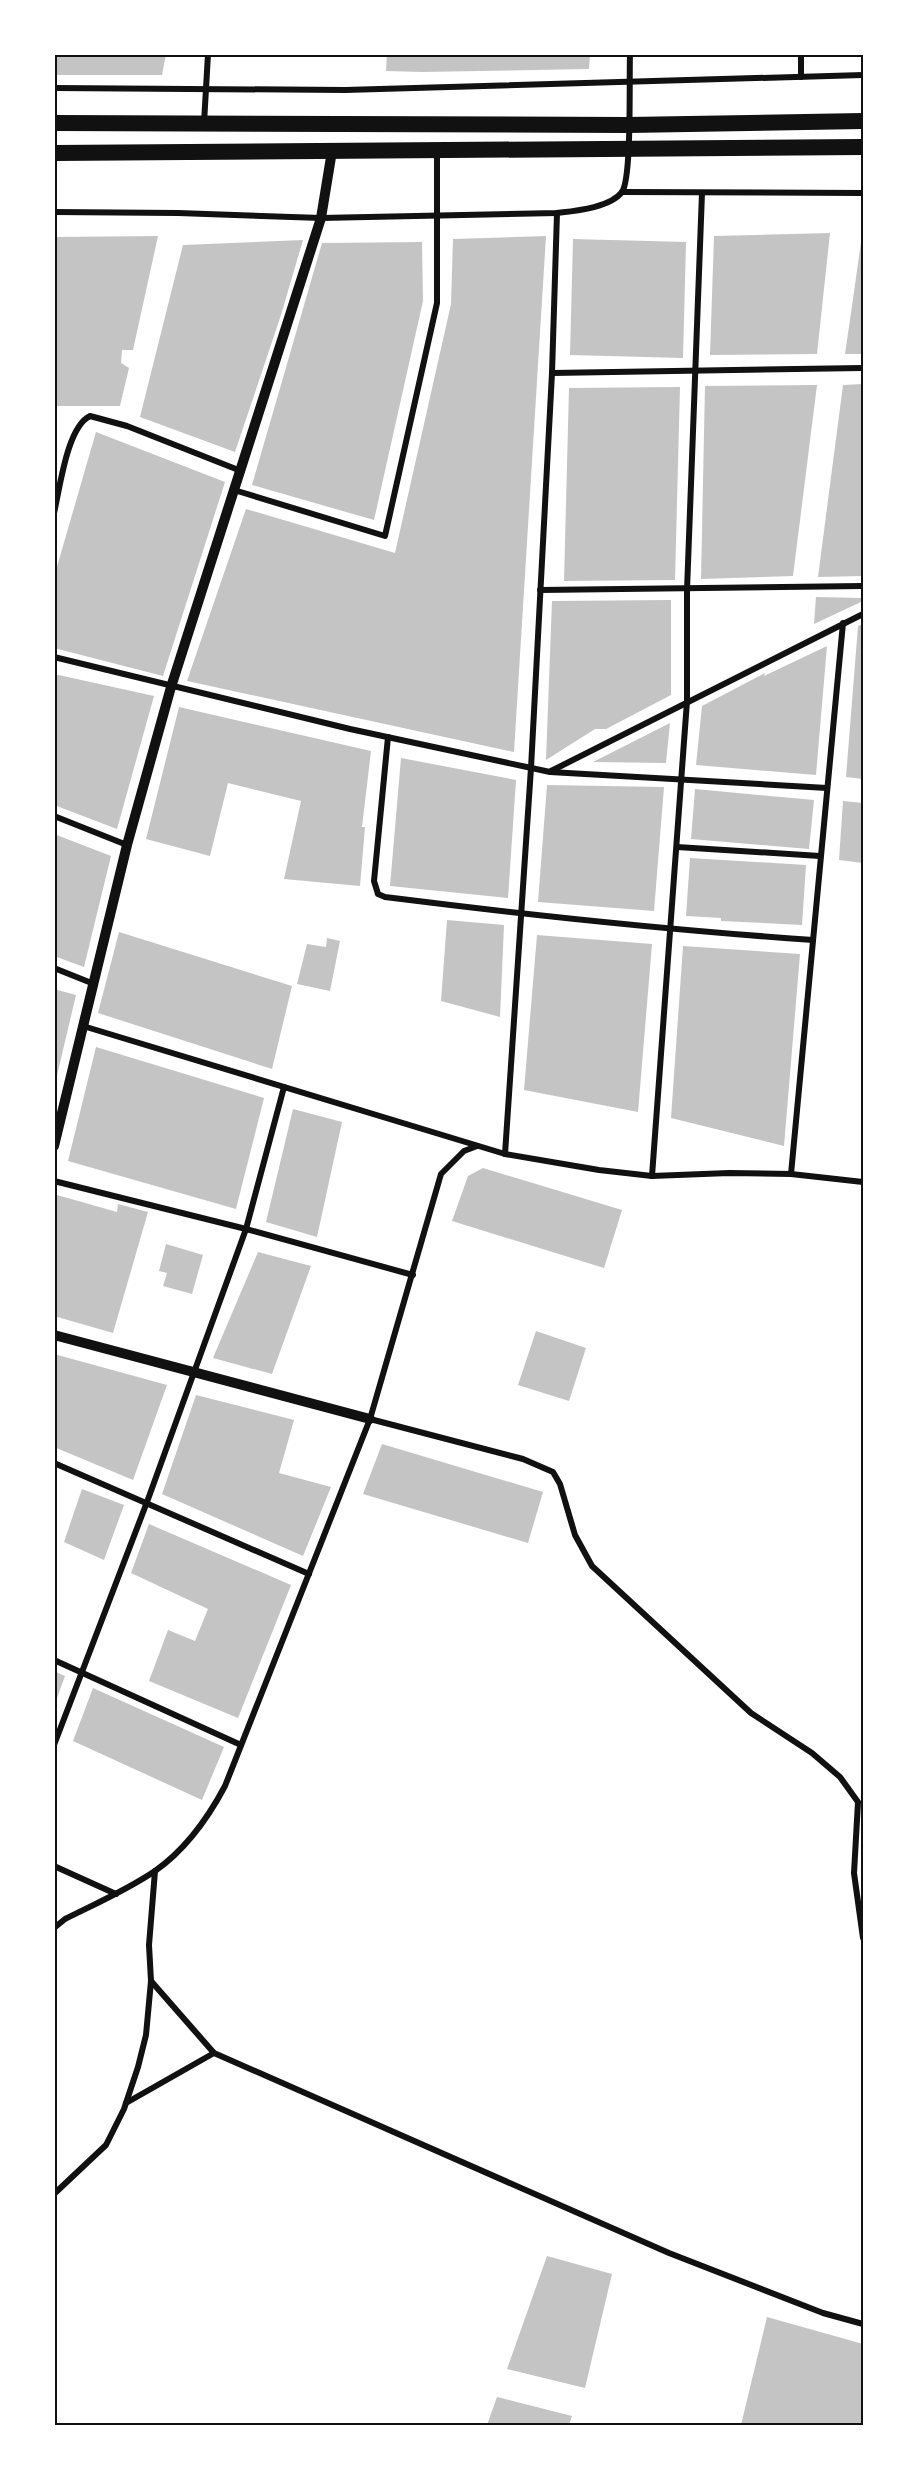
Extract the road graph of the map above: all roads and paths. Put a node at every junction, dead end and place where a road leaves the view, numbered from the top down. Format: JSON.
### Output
{"nodes":[{"id":1,"x":208,"y":54,"type":"edge"},
{"id":2,"x":630,"y":54,"type":"edge"},
{"id":3,"x":801,"y":54,"type":"edge"},
{"id":4,"x":863,"y":75,"type":"edge"},
{"id":5,"x":801,"y":77,"type":"junction"},
{"id":6,"x":629,"y":82,"type":"junction"},
{"id":7,"x":54,"y":88,"type":"edge"},
{"id":8,"x":206,"y":89,"type":"junction"},
{"id":9,"x":863,"y":121,"type":"edge"},
{"id":10,"x":54,"y":123,"type":"edge"},
{"id":11,"x":204,"y":124,"type":"junction"},
{"id":12,"x":628,"y":125,"type":"junction"},
{"id":13,"x":863,"y":147,"type":"edge"},
{"id":14,"x":629,"y":148,"type":"junction"},
{"id":15,"x":437,"y":150,"type":"junction"},
{"id":16,"x":333,"y":151,"type":"junction"},
{"id":17,"x":54,"y":153,"type":"edge"},
{"id":18,"x":622,"y":192,"type":"junction"},
{"id":19,"x":702,"y":193,"type":"junction"},
{"id":20,"x":863,"y":193,"type":"edge"},
{"id":21,"x":54,"y":212,"type":"edge"},
{"id":22,"x":557,"y":213,"type":"junction"},
{"id":23,"x":437,"y":216,"type":"junction"},
{"id":24,"x":321,"y":218,"type":"junction"},
{"id":25,"x":863,"y":369,"type":"edge"},
{"id":26,"x":696,"y":370,"type":"junction"},
{"id":27,"x":552,"y":373,"type":"junction"},
{"id":28,"x":241,"y":471,"type":"junction"},
{"id":29,"x":57,"y":489,"type":"edge"},
{"id":30,"x":234,"y":490,"type":"junction"},
{"id":31,"x":54,"y":513,"type":"edge"},
{"id":32,"x":863,"y":586,"type":"edge"},
{"id":33,"x":687,"y":590,"type":"junction"},
{"id":34,"x":540,"y":591,"type":"junction"},
{"id":35,"x":863,"y":614,"type":"edge"},
{"id":36,"x":843,"y":623,"type":"junction"},
{"id":37,"x":54,"y":657,"type":"edge"},
{"id":38,"x":171,"y":687,"type":"junction"},
{"id":39,"x":687,"y":701,"type":"junction"},
{"id":40,"x":388,"y":737,"type":"junction"},
{"id":41,"x":531,"y":768,"type":"junction"},
{"id":42,"x":550,"y":772,"type":"junction"},
{"id":43,"x":683,"y":778,"type":"junction"},
{"id":44,"x":826,"y":788,"type":"junction"},
{"id":45,"x":54,"y":816,"type":"edge"},
{"id":46,"x":127,"y":845,"type":"junction"},
{"id":47,"x":677,"y":847,"type":"junction"},
{"id":48,"x":820,"y":856,"type":"junction"},
{"id":49,"x":521,"y":914,"type":"junction"},
{"id":50,"x":671,"y":930,"type":"junction"},
{"id":51,"x":813,"y":940,"type":"junction"},
{"id":52,"x":54,"y":968,"type":"edge"},
{"id":53,"x":94,"y":984,"type":"junction"},
{"id":54,"x":84,"y":1026,"type":"junction"},
{"id":55,"x":284,"y":1087,"type":"junction"},
{"id":56,"x":54,"y":1146,"type":"edge"},
{"id":57,"x":477,"y":1146,"type":"junction"},
{"id":58,"x":505,"y":1154,"type":"junction"},
{"id":59,"x":791,"y":1174,"type":"junction"},
{"id":60,"x":652,"y":1176,"type":"junction"},
{"id":61,"x":54,"y":1181,"type":"edge"},
{"id":62,"x":863,"y":1182,"type":"edge"},
{"id":63,"x":246,"y":1229,"type":"junction"},
{"id":64,"x":413,"y":1275,"type":"junction"},
{"id":65,"x":54,"y":1335,"type":"edge"},
{"id":66,"x":193,"y":1370,"type":"junction"},
{"id":67,"x":370,"y":1419,"type":"junction"},
{"id":68,"x":54,"y":1463,"type":"edge"},
{"id":69,"x":147,"y":1502,"type":"junction"},
{"id":70,"x":309,"y":1574,"type":"junction"},
{"id":71,"x":54,"y":1660,"type":"edge"},
{"id":72,"x":81,"y":1672,"type":"junction"},
{"id":73,"x":54,"y":1745,"type":"edge"},
{"id":74,"x":241,"y":1745,"type":"junction"},
{"id":75,"x":861,"y":1801,"type":"edge"},
{"id":76,"x":54,"y":1866,"type":"edge"},
{"id":77,"x":155,"y":1871,"type":"junction"},
{"id":78,"x":116,"y":1894,"type":"junction"},
{"id":79,"x":54,"y":1928,"type":"edge"},
{"id":80,"x":863,"y":1938,"type":"edge"},
{"id":81,"x":151,"y":1981,"type":"junction"},
{"id":82,"x":214,"y":2053,"type":"junction"},
{"id":83,"x":126,"y":2103,"type":"junction"},
{"id":84,"x":54,"y":2194,"type":"edge"},
{"id":85,"x":863,"y":2324,"type":"edge"}],
"edges":[{"from":1,"to":8,"type":"street"},
{"from":2,"to":6,"type":"street"},
{"from":3,"to":5,"type":"street"},
{"from":4,"to":5,"type":"street"},
{"from":5,"to":6,"type":"street"},
{"from":6,"to":8,"type":"street"},
{"from":6,"to":12,"type":"street"},
{"from":7,"to":8,"type":"street"},
{"from":8,"to":11,"type":"street"},
{"from":9,"to":12,"type":"highway"},
{"from":10,"to":11,"type":"highway"},
{"from":11,"to":12,"type":"highway"},
{"from":12,"to":14,"type":"street"},
{"from":13,"to":14,"type":"highway"},
{"from":14,"to":15,"type":"highway"},
{"from":14,"to":18,"type":"street"},
{"from":15,"to":16,"type":"highway"},
{"from":15,"to":23,"type":"street"},
{"from":16,"to":17,"type":"highway"},
{"from":16,"to":24,"type":"street"},
{"from":18,"to":19,"type":"street"},
{"from":18,"to":22,"type":"street"},
{"from":19,"to":20,"type":"street"},
{"from":19,"to":26,"type":"street"},
{"from":21,"to":24,"type":"street"},
{"from":22,"to":23,"type":"street"},
{"from":22,"to":27,"type":"street"},
{"from":23,"to":24,"type":"street"},
{"from":23,"to":30,"type":"street"},
{"from":24,"to":28,"type":"street"},
{"from":25,"to":26,"type":"street"},
{"from":26,"to":27,"type":"street"},
{"from":26,"to":33,"type":"street"},
{"from":27,"to":34,"type":"street"},
{"from":28,"to":29,"type":"street"},
{"from":28,"to":30,"type":"street"},
{"from":29,"to":31,"type":"street"},
{"from":30,"to":38,"type":"street"},
{"from":32,"to":33,"type":"street"},
{"from":33,"to":34,"type":"street"},
{"from":33,"to":39,"type":"street"},
{"from":34,"to":41,"type":"street"},
{"from":35,"to":36,"type":"street"},
{"from":36,"to":39,"type":"street"},
{"from":36,"to":44,"type":"street"},
{"from":37,"to":38,"type":"street"},
{"from":38,"to":40,"type":"street"},
{"from":38,"to":46,"type":"street"},
{"from":39,"to":42,"type":"street"},
{"from":39,"to":43,"type":"street"},
{"from":40,"to":41,"type":"street"},
{"from":40,"to":49,"type":"street"},
{"from":41,"to":42,"type":"street"},
{"from":41,"to":49,"type":"street"},
{"from":42,"to":43,"type":"street"},
{"from":43,"to":44,"type":"street"},
{"from":43,"to":47,"type":"street"},
{"from":44,"to":48,"type":"street"},
{"from":45,"to":46,"type":"street"},
{"from":46,"to":53,"type":"street"},
{"from":47,"to":48,"type":"street"},
{"from":47,"to":50,"type":"street"},
{"from":48,"to":51,"type":"street"},
{"from":49,"to":50,"type":"street"},
{"from":49,"to":58,"type":"street"},
{"from":50,"to":51,"type":"street"},
{"from":50,"to":60,"type":"street"},
{"from":51,"to":59,"type":"street"},
{"from":52,"to":53,"type":"street"},
{"from":53,"to":54,"type":"street"},
{"from":54,"to":55,"type":"street"},
{"from":54,"to":56,"type":"street"},
{"from":55,"to":57,"type":"street"},
{"from":55,"to":63,"type":"street"},
{"from":57,"to":58,"type":"street"},
{"from":57,"to":64,"type":"street"},
{"from":58,"to":60,"type":"street"},
{"from":59,"to":60,"type":"street"},
{"from":59,"to":62,"type":"street"},
{"from":61,"to":63,"type":"street"},
{"from":63,"to":64,"type":"street"},
{"from":63,"to":66,"type":"street"},
{"from":64,"to":67,"type":"street"},
{"from":65,"to":66,"type":"street"},
{"from":66,"to":67,"type":"street"},
{"from":66,"to":69,"type":"street"},
{"from":67,"to":70,"type":"street"},
{"from":67,"to":75,"type":"street"},
{"from":68,"to":69,"type":"street"},
{"from":69,"to":70,"type":"street"},
{"from":69,"to":72,"type":"street"},
{"from":70,"to":74,"type":"street"},
{"from":71,"to":72,"type":"street"},
{"from":72,"to":73,"type":"street"},
{"from":72,"to":74,"type":"street"},
{"from":74,"to":77,"type":"street"},
{"from":75,"to":80,"type":"street"},
{"from":76,"to":78,"type":"street"},
{"from":77,"to":78,"type":"street"},
{"from":77,"to":81,"type":"street"},
{"from":78,"to":79,"type":"street"},
{"from":81,"to":82,"type":"street"},
{"from":81,"to":83,"type":"street"},
{"from":82,"to":83,"type":"street"},
{"from":82,"to":85,"type":"street"},
{"from":83,"to":84,"type":"street"}]}
